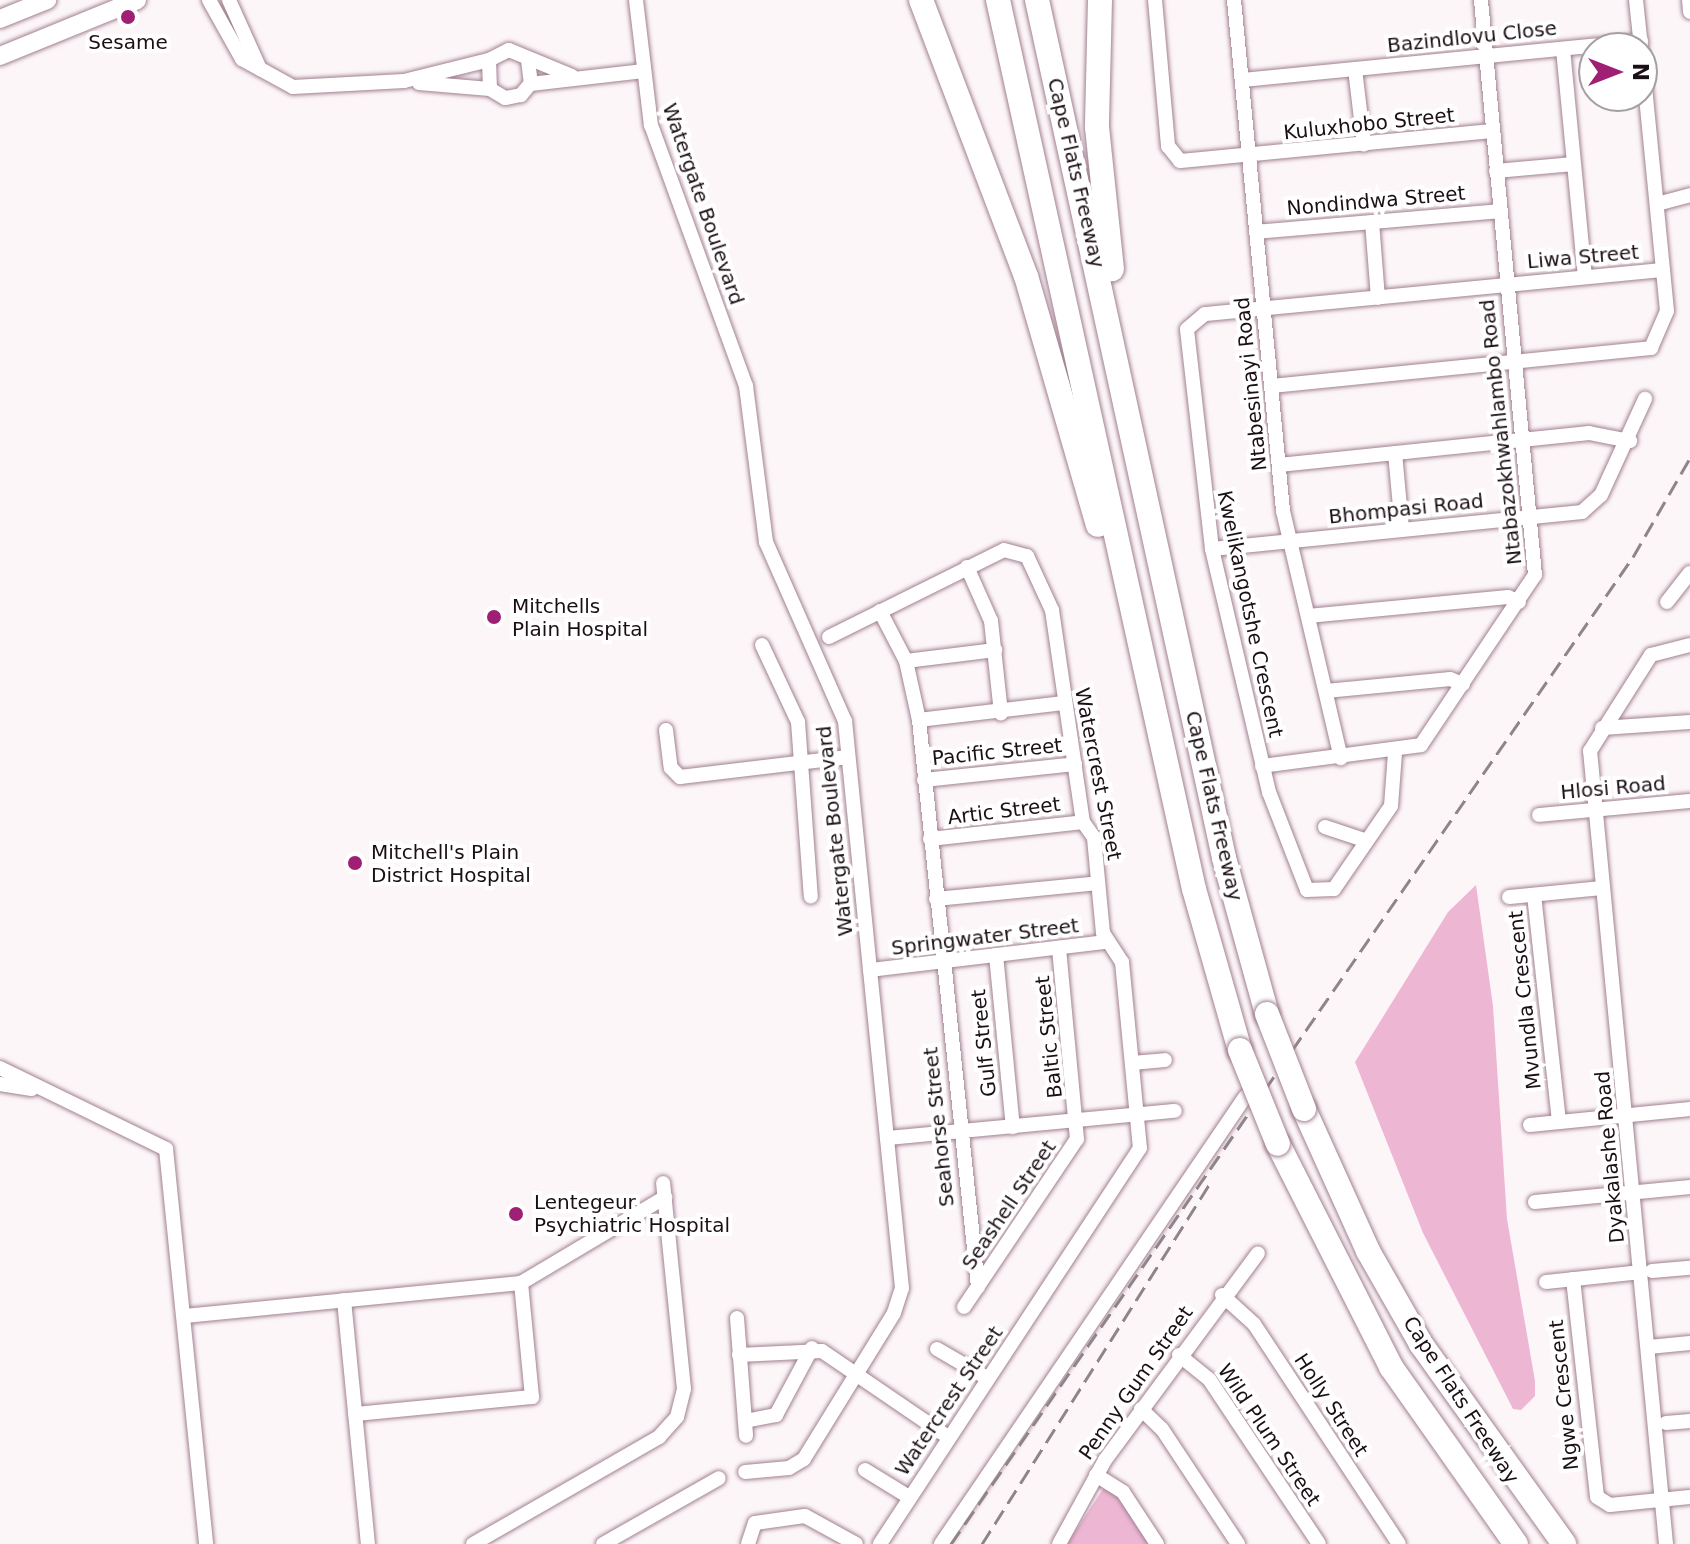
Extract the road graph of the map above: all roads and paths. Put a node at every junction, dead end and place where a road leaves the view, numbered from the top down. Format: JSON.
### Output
{"nodes":[{"id":1,"x":47,"y":0,"type":"edge"},
{"id":2,"x":137,"y":0,"type":"edge"},
{"id":3,"x":209,"y":0,"type":"edge"},
{"id":4,"x":229,"y":0,"type":"edge"},
{"id":5,"x":636,"y":0,"type":"edge"},
{"id":6,"x":921,"y":0,"type":"edge"},
{"id":7,"x":998,"y":0,"type":"edge"},
{"id":8,"x":1037,"y":0,"type":"edge"},
{"id":9,"x":1099,"y":0,"type":"edge"},
{"id":10,"x":1155,"y":0,"type":"edge"},
{"id":11,"x":1234,"y":0,"type":"edge"},
{"id":12,"x":1481,"y":0,"type":"edge"},
{"id":13,"x":1636,"y":0,"type":"edge"},
{"id":14,"x":1689,"y":0,"type":"edge"},
{"id":15,"x":1690,"y":12,"type":"edge"},
{"id":16,"x":0,"y":19,"type":"edge"},
{"id":17,"x":1639,"y":32,"type":"edge"},
{"id":18,"x":1563,"y":49,"type":"junction"},
{"id":19,"x":1578,"y":49,"type":"edge"},
{"id":20,"x":0,"y":56,"type":"edge"},
{"id":21,"x":1486,"y":56,"type":"junction"},
{"id":22,"x":489,"y":60,"type":"junction"},
{"id":23,"x":528,"y":60,"type":"junction"},
{"id":24,"x":260,"y":69,"type":"junction"},
{"id":25,"x":1355,"y":69,"type":"junction"},
{"id":26,"x":643,"y":71,"type":"junction"},
{"id":27,"x":572,"y":76,"type":"junction"},
{"id":28,"x":1242,"y":80,"type":"junction"},
{"id":29,"x":404,"y":81,"type":"junction"},
{"id":30,"x":531,"y":84,"type":"junction"},
{"id":31,"x":490,"y":89,"type":"junction"},
{"id":32,"x":1648,"y":112,"type":"edge"},
{"id":33,"x":1493,"y":131,"type":"junction"},
{"id":34,"x":1364,"y":144,"type":"junction"},
{"id":35,"x":1249,"y":156,"type":"junction"},
{"id":36,"x":1574,"y":164,"type":"junction"},
{"id":37,"x":1496,"y":171,"type":"junction"},
{"id":38,"x":1690,"y":195,"type":"edge"},
{"id":39,"x":1657,"y":204,"type":"junction"},
{"id":40,"x":1500,"y":211,"type":"junction"},
{"id":41,"x":1372,"y":222,"type":"junction"},
{"id":42,"x":1256,"y":232,"type":"junction"},
{"id":43,"x":1663,"y":270,"type":"junction"},
{"id":44,"x":1585,"y":277,"type":"junction"},
{"id":45,"x":1506,"y":285,"type":"junction"},
{"id":46,"x":1378,"y":298,"type":"junction"},
{"id":47,"x":1263,"y":309,"type":"junction"},
{"id":48,"x":1514,"y":362,"type":"junction"},
{"id":49,"x":1271,"y":386,"type":"junction"},
{"id":50,"x":1645,"y":399,"type":"dead end"},
{"id":51,"x":1130,"y":417,"type":"junction"},
{"id":52,"x":1522,"y":441,"type":"junction"},
{"id":53,"x":1630,"y":441,"type":"junction"},
{"id":54,"x":1395,"y":453,"type":"junction"},
{"id":55,"x":1279,"y":465,"type":"junction"},
{"id":56,"x":1529,"y":517,"type":"junction"},
{"id":57,"x":1402,"y":529,"type":"junction"},
{"id":58,"x":1289,"y":540,"type":"junction"},
{"id":59,"x":1212,"y":549,"type":"junction"},
{"id":60,"x":967,"y":567,"type":"junction"},
{"id":61,"x":1690,"y":573,"type":"edge"},
{"id":62,"x":1519,"y":602,"type":"junction"},
{"id":63,"x":1667,"y":602,"type":"dead end"},
{"id":64,"x":880,"y":611,"type":"junction"},
{"id":65,"x":1308,"y":616,"type":"junction"},
{"id":66,"x":829,"y":637,"type":"dead end"},
{"id":67,"x":762,"y":645,"type":"dead end"},
{"id":68,"x":1690,"y":645,"type":"edge"},
{"id":69,"x":995,"y":650,"type":"junction"},
{"id":70,"x":906,"y":661,"type":"junction"},
{"id":71,"x":1463,"y":684,"type":"junction"},
{"id":72,"x":1326,"y":691,"type":"junction"},
{"id":73,"x":1063,"y":703,"type":"junction"},
{"id":74,"x":1154,"y":711,"type":"junction"},
{"id":75,"x":1001,"y":713,"type":"junction"},
{"id":76,"x":919,"y":720,"type":"junction"},
{"id":77,"x":1690,"y":722,"type":"edge"},
{"id":78,"x":1602,"y":728,"type":"junction"},
{"id":79,"x":666,"y":730,"type":"dead end"},
{"id":80,"x":1395,"y":753,"type":"junction"},
{"id":81,"x":848,"y":757,"type":"junction"},
{"id":82,"x":1341,"y":758,"type":"junction"},
{"id":83,"x":799,"y":763,"type":"junction"},
{"id":84,"x":1075,"y":764,"type":"junction"},
{"id":85,"x":1262,"y":766,"type":"junction"},
{"id":86,"x":924,"y":780,"type":"junction"},
{"id":87,"x":1690,"y":801,"type":"edge"},
{"id":88,"x":1596,"y":810,"type":"junction"},
{"id":89,"x":1539,"y":815,"type":"dead end"},
{"id":90,"x":1083,"y":822,"type":"junction"},
{"id":91,"x":1325,"y":827,"type":"dead end"},
{"id":92,"x":930,"y":839,"type":"junction"},
{"id":93,"x":1367,"y":841,"type":"junction"},
{"id":94,"x":1098,"y":883,"type":"junction"},
{"id":95,"x":1603,"y":888,"type":"junction"},
{"id":96,"x":1534,"y":895,"type":"junction"},
{"id":97,"x":811,"y":897,"type":"dead end"},
{"id":98,"x":1509,"y":897,"type":"dead end"},
{"id":99,"x":936,"y":899,"type":"junction"},
{"id":100,"x":1105,"y":942,"type":"junction"},
{"id":101,"x":1059,"y":948,"type":"junction"},
{"id":102,"x":996,"y":955,"type":"junction"},
{"id":103,"x":943,"y":962,"type":"junction"},
{"id":104,"x":870,"y":970,"type":"junction"},
{"id":105,"x":1165,"y":1060,"type":"dead end"},
{"id":106,"x":1132,"y":1063,"type":"junction"},
{"id":107,"x":0,"y":1068,"type":"edge"},
{"id":108,"x":0,"y":1084,"type":"edge"},
{"id":109,"x":48,"y":1092,"type":"junction"},
{"id":110,"x":1245,"y":1097,"type":"dead end"},
{"id":111,"x":1690,"y":1109,"type":"edge"},
{"id":112,"x":1175,"y":1111,"type":"dead end"},
{"id":113,"x":1137,"y":1115,"type":"junction"},
{"id":114,"x":1626,"y":1115,"type":"junction"},
{"id":115,"x":1078,"y":1122,"type":"junction"},
{"id":116,"x":1559,"y":1122,"type":"junction"},
{"id":117,"x":1530,"y":1125,"type":"dead end"},
{"id":118,"x":1013,"y":1127,"type":"junction"},
{"id":119,"x":959,"y":1130,"type":"junction"},
{"id":120,"x":887,"y":1138,"type":"junction"},
{"id":121,"x":1690,"y":1187,"type":"edge"},
{"id":122,"x":1634,"y":1193,"type":"junction"},
{"id":123,"x":1535,"y":1202,"type":"dead end"},
{"id":124,"x":1258,"y":1253,"type":"dead end"},
{"id":125,"x":1690,"y":1268,"type":"edge"},
{"id":126,"x":1646,"y":1272,"type":"junction"},
{"id":127,"x":1573,"y":1279,"type":"junction"},
{"id":128,"x":1546,"y":1282,"type":"dead end"},
{"id":129,"x":521,"y":1283,"type":"junction"},
{"id":130,"x":978,"y":1287,"type":"junction"},
{"id":131,"x":1222,"y":1295,"type":"junction"},
{"id":132,"x":344,"y":1300,"type":"junction"},
{"id":133,"x":964,"y":1307,"type":"dead end"},
{"id":134,"x":184,"y":1316,"type":"junction"},
{"id":135,"x":737,"y":1318,"type":"dead end"},
{"id":136,"x":1690,"y":1343,"type":"edge"},
{"id":137,"x":1649,"y":1347,"type":"junction"},
{"id":138,"x":812,"y":1348,"type":"junction"},
{"id":139,"x":937,"y":1349,"type":"dead end"},
{"id":140,"x":739,"y":1355,"type":"junction"},
{"id":141,"x":1179,"y":1355,"type":"junction"},
{"id":142,"x":859,"y":1375,"type":"junction"},
{"id":143,"x":987,"y":1378,"type":"junction"},
{"id":144,"x":1141,"y":1409,"type":"junction"},
{"id":145,"x":355,"y":1414,"type":"junction"},
{"id":146,"x":1690,"y":1421,"type":"edge"},
{"id":147,"x":1666,"y":1423,"type":"dead end"},
{"id":148,"x":948,"y":1437,"type":"junction"},
{"id":149,"x":865,"y":1470,"type":"dead end"},
{"id":150,"x":745,"y":1472,"type":"dead end"},
{"id":151,"x":1096,"y":1475,"type":"junction"},
{"id":152,"x":719,"y":1478,"type":"dead end"},
{"id":153,"x":909,"y":1497,"type":"junction"},
{"id":154,"x":1690,"y":1497,"type":"edge"},
{"id":155,"x":1662,"y":1500,"type":"junction"},
{"id":156,"x":206,"y":1544,"type":"edge"},
{"id":157,"x":368,"y":1544,"type":"edge"},
{"id":158,"x":473,"y":1544,"type":"edge"},
{"id":159,"x":603,"y":1544,"type":"edge"},
{"id":160,"x":748,"y":1544,"type":"edge"},
{"id":161,"x":856,"y":1544,"type":"edge"},
{"id":162,"x":880,"y":1544,"type":"edge"},
{"id":163,"x":941,"y":1544,"type":"edge"},
{"id":164,"x":1059,"y":1544,"type":"edge"},
{"id":165,"x":1157,"y":1544,"type":"edge"},
{"id":166,"x":1238,"y":1544,"type":"edge"},
{"id":167,"x":1319,"y":1544,"type":"edge"},
{"id":168,"x":1399,"y":1544,"type":"edge"},
{"id":169,"x":1516,"y":1544,"type":"edge"},
{"id":170,"x":1564,"y":1544,"type":"edge"},
{"id":171,"x":1666,"y":1544,"type":"edge"}],
"edges":[{"from":1,"to":16,"type":"main road"},
{"from":2,"to":20,"type":"main road"},
{"from":3,"to":24,"type":"street"},
{"from":4,"to":24,"type":"street"},
{"from":5,"to":26,"type":"street","name":"Watergate Boulevard"},
{"from":6,"to":74,"type":"highway"},
{"from":7,"to":74,"type":"highway","name":"Cape Flats Freeway"},
{"from":8,"to":51,"type":"highway","name":"Cape Flats Freeway"},
{"from":9,"to":51,"type":"highway"},
{"from":10,"to":35,"type":"street","name":"Kuluxhobo Street"},
{"from":11,"to":28,"type":"street","name":"Ntabesinayi Road"},
{"from":12,"to":21,"type":"street","name":"Ntabazokhwahlambo Road"},
{"from":13,"to":17,"type":"street"},
{"from":14,"to":15,"type":"street"},
{"from":18,"to":19,"type":"street","name":"Bazindlovu Close"},
{"from":18,"to":21,"type":"street","name":"Bazindlovu Close"},
{"from":18,"to":36,"type":"street"},
{"from":21,"to":25,"type":"street","name":"Bazindlovu Close"},
{"from":21,"to":33,"type":"street","name":"Ntabazokhwahlambo Road"},
{"from":22,"to":23,"type":"street"},
{"from":22,"to":29,"type":"street"},
{"from":22,"to":31,"type":"street"},
{"from":23,"to":27,"type":"street"},
{"from":23,"to":30,"type":"street"},
{"from":24,"to":29,"type":"street"},
{"from":25,"to":28,"type":"street","name":"Bazindlovu Close"},
{"from":25,"to":34,"type":"street"},
{"from":26,"to":27,"type":"street"},
{"from":26,"to":81,"type":"street","name":"Watergate Boulevard"},
{"from":27,"to":30,"type":"street"},
{"from":28,"to":35,"type":"street","name":"Ntabesinayi Road"},
{"from":29,"to":31,"type":"street"},
{"from":30,"to":31,"type":"street"},
{"from":32,"to":39,"type":"street"},
{"from":33,"to":34,"type":"street","name":"Kuluxhobo Street"},
{"from":33,"to":37,"type":"street","name":"Ntabazokhwahlambo Road"},
{"from":34,"to":35,"type":"street","name":"Kuluxhobo Street"},
{"from":35,"to":42,"type":"street","name":"Ntabesinayi Road"},
{"from":36,"to":37,"type":"street"},
{"from":36,"to":44,"type":"street"},
{"from":37,"to":40,"type":"street","name":"Ntabazokhwahlambo Road"},
{"from":38,"to":39,"type":"street"},
{"from":39,"to":43,"type":"street"},
{"from":40,"to":41,"type":"street","name":"Nondindwa Street"},
{"from":40,"to":45,"type":"street","name":"Ntabazokhwahlambo Road"},
{"from":41,"to":42,"type":"street","name":"Nondindwa Street"},
{"from":41,"to":46,"type":"street"},
{"from":42,"to":47,"type":"street","name":"Ntabesinayi Road"},
{"from":43,"to":44,"type":"street","name":"Liwa Street"},
{"from":43,"to":48,"type":"street"},
{"from":44,"to":45,"type":"street","name":"Liwa Street"},
{"from":45,"to":46,"type":"street","name":"Liwa Street"},
{"from":45,"to":48,"type":"street","name":"Ntabazokhwahlambo Road"},
{"from":46,"to":47,"type":"street","name":"Liwa Street"},
{"from":47,"to":49,"type":"street","name":"Ntabesinayi Road"},
{"from":47,"to":59,"type":"street","name":"Kwelikangotshe Crescent"},
{"from":48,"to":49,"type":"street"},
{"from":48,"to":52,"type":"street","name":"Ntabazokhwahlambo Road"},
{"from":49,"to":55,"type":"street","name":"Ntabesinayi Road"},
{"from":50,"to":53,"type":"street","name":"Bhompasi Road"},
{"from":51,"to":170,"type":"highway","name":"Cape Flats Freeway","bridge":true},
{"from":52,"to":53,"type":"street"},
{"from":52,"to":54,"type":"street"},
{"from":52,"to":56,"type":"street","name":"Ntabazokhwahlambo Road"},
{"from":53,"to":56,"type":"street","name":"Bhompasi Road"},
{"from":54,"to":55,"type":"street"},
{"from":54,"to":57,"type":"street"},
{"from":55,"to":58,"type":"street","name":"Ntabesinayi Road"},
{"from":56,"to":57,"type":"street","name":"Bhompasi Road"},
{"from":56,"to":62,"type":"street","name":"Ntabazokhwahlambo Road"},
{"from":57,"to":58,"type":"street","name":"Bhompasi Road"},
{"from":58,"to":59,"type":"street","name":"Bhompasi Road"},
{"from":58,"to":65,"type":"street","name":"Ntabesinayi Road"},
{"from":59,"to":85,"type":"street","name":"Kwelikangotshe Crescent"},
{"from":60,"to":64,"type":"street","name":"Watercrest Street"},
{"from":60,"to":69,"type":"street"},
{"from":60,"to":73,"type":"street","name":"Watercrest Street"},
{"from":61,"to":63,"type":"street"},
{"from":62,"to":65,"type":"street"},
{"from":62,"to":71,"type":"street","name":"Ntabazokhwahlambo Road"},
{"from":64,"to":66,"type":"street","name":"Watercrest Street"},
{"from":64,"to":70,"type":"street"},
{"from":65,"to":72,"type":"street","name":"Ntabesinayi Road"},
{"from":67,"to":83,"type":"street"},
{"from":68,"to":78,"type":"street","name":"Dyakalashe Road"},
{"from":69,"to":70,"type":"street"},
{"from":69,"to":75,"type":"street"},
{"from":70,"to":76,"type":"street"},
{"from":71,"to":72,"type":"street"},
{"from":71,"to":80,"type":"street","name":"Ntabazokhwahlambo Road"},
{"from":72,"to":82,"type":"street","name":"Ntabesinayi Road"},
{"from":73,"to":75,"type":"street"},
{"from":73,"to":84,"type":"street","name":"Watercrest Street"},
{"from":74,"to":169,"type":"highway","name":"Cape Flats Freeway","bridge":true},
{"from":75,"to":76,"type":"street"},
{"from":76,"to":86,"type":"street"},
{"from":77,"to":78,"type":"street"},
{"from":78,"to":88,"type":"street","name":"Dyakalashe Road"},
{"from":79,"to":83,"type":"street"},
{"from":80,"to":82,"type":"street","name":"Ntabazokhwahlambo Road"},
{"from":80,"to":93,"type":"street"},
{"from":81,"to":83,"type":"street"},
{"from":81,"to":104,"type":"street","name":"Watergate Boulevard"},
{"from":82,"to":85,"type":"street","name":"Kwelikangotshe Crescent"},
{"from":83,"to":97,"type":"street"},
{"from":84,"to":86,"type":"street","name":"Pacific Street"},
{"from":84,"to":90,"type":"street","name":"Watercrest Street"},
{"from":85,"to":93,"type":"street"},
{"from":86,"to":92,"type":"street"},
{"from":87,"to":88,"type":"street","name":"Hlosi Road"},
{"from":88,"to":89,"type":"street","name":"Hlosi Road"},
{"from":88,"to":95,"type":"street","name":"Dyakalashe Road"},
{"from":90,"to":92,"type":"street","name":"Artic Street"},
{"from":90,"to":94,"type":"street","name":"Watercrest Street"},
{"from":91,"to":93,"type":"street"},
{"from":92,"to":99,"type":"street"},
{"from":94,"to":99,"type":"street"},
{"from":94,"to":100,"type":"street","name":"Watercrest Street"},
{"from":95,"to":96,"type":"street","name":"Mvundla Crescent"},
{"from":95,"to":114,"type":"street","name":"Dyakalashe Road"},
{"from":96,"to":98,"type":"street"},
{"from":96,"to":116,"type":"street","name":"Mvundla Crescent"},
{"from":99,"to":103,"type":"street"},
{"from":100,"to":101,"type":"street","name":"Springwater Street"},
{"from":100,"to":106,"type":"street","name":"Watercrest Street"},
{"from":101,"to":102,"type":"street","name":"Springwater Street"},
{"from":101,"to":115,"type":"street","name":"Baltic Street"},
{"from":102,"to":103,"type":"street","name":"Springwater Street"},
{"from":102,"to":118,"type":"street","name":"Gulf Street"},
{"from":103,"to":104,"type":"street","name":"Springwater Street"},
{"from":103,"to":119,"type":"street","name":"Seahorse Street"},
{"from":104,"to":120,"type":"street","name":"Watergate Boulevard"},
{"from":105,"to":106,"type":"street"},
{"from":106,"to":113,"type":"street","name":"Watercrest Street"},
{"from":107,"to":109,"type":"street"},
{"from":108,"to":109,"type":"street"},
{"from":109,"to":134,"type":"street"},
{"from":110,"to":163,"type":"street"},
{"from":111,"to":114,"type":"street"},
{"from":112,"to":113,"type":"street"},
{"from":113,"to":115,"type":"street"},
{"from":113,"to":143,"type":"street","name":"Watercrest Street"},
{"from":114,"to":116,"type":"street"},
{"from":114,"to":122,"type":"street","name":"Dyakalashe Road"},
{"from":115,"to":118,"type":"street"},
{"from":115,"to":130,"type":"street","name":"Seashell Street"},
{"from":116,"to":117,"type":"street"},
{"from":118,"to":119,"type":"street"},
{"from":119,"to":120,"type":"street"},
{"from":119,"to":130,"type":"street","name":"Seahorse Street"},
{"from":120,"to":142,"type":"street","name":"Watergate Boulevard"},
{"from":121,"to":122,"type":"street"},
{"from":122,"to":123,"type":"street"},
{"from":122,"to":126,"type":"street","name":"Dyakalashe Road"},
{"from":124,"to":131,"type":"street","name":"Penny Gum Street"},
{"from":125,"to":126,"type":"street"},
{"from":126,"to":127,"type":"street"},
{"from":126,"to":137,"type":"street","name":"Dyakalashe Road"},
{"from":127,"to":128,"type":"street"},
{"from":127,"to":155,"type":"street","name":"Ngwe Crescent"},
{"from":129,"to":132,"type":"street"},
{"from":129,"to":145,"type":"street"},
{"from":129,"to":158,"type":"street"},
{"from":130,"to":133,"type":"street","name":"Seashell Street"},
{"from":131,"to":141,"type":"street","name":"Penny Gum Street"},
{"from":131,"to":168,"type":"street","name":"Holly Street"},
{"from":132,"to":134,"type":"street"},
{"from":132,"to":145,"type":"street"},
{"from":134,"to":156,"type":"street"},
{"from":135,"to":140,"type":"street"},
{"from":136,"to":137,"type":"street"},
{"from":137,"to":155,"type":"street","name":"Dyakalashe Road"},
{"from":138,"to":140,"type":"street"},
{"from":138,"to":140,"type":"street"},
{"from":138,"to":142,"type":"street"},
{"from":139,"to":143,"type":"street"},
{"from":141,"to":144,"type":"street","name":"Penny Gum Street"},
{"from":141,"to":167,"type":"street","name":"Wild Plum Street"},
{"from":142,"to":148,"type":"street"},
{"from":142,"to":150,"type":"street","name":"Watergate Boulevard"},
{"from":143,"to":148,"type":"street","name":"Watercrest Street"},
{"from":144,"to":151,"type":"street","name":"Penny Gum Street"},
{"from":144,"to":166,"type":"street"},
{"from":145,"to":157,"type":"street"},
{"from":146,"to":147,"type":"street"},
{"from":148,"to":153,"type":"street","name":"Watercrest Street"},
{"from":149,"to":153,"type":"street"},
{"from":151,"to":164,"type":"street","name":"Penny Gum Street"},
{"from":151,"to":165,"type":"street"},
{"from":152,"to":159,"type":"street"},
{"from":153,"to":162,"type":"street","name":"Watercrest Street"},
{"from":154,"to":155,"type":"street"},
{"from":155,"to":171,"type":"street","name":"Dyakalashe Road"},
{"from":160,"to":161,"type":"street"}]}
